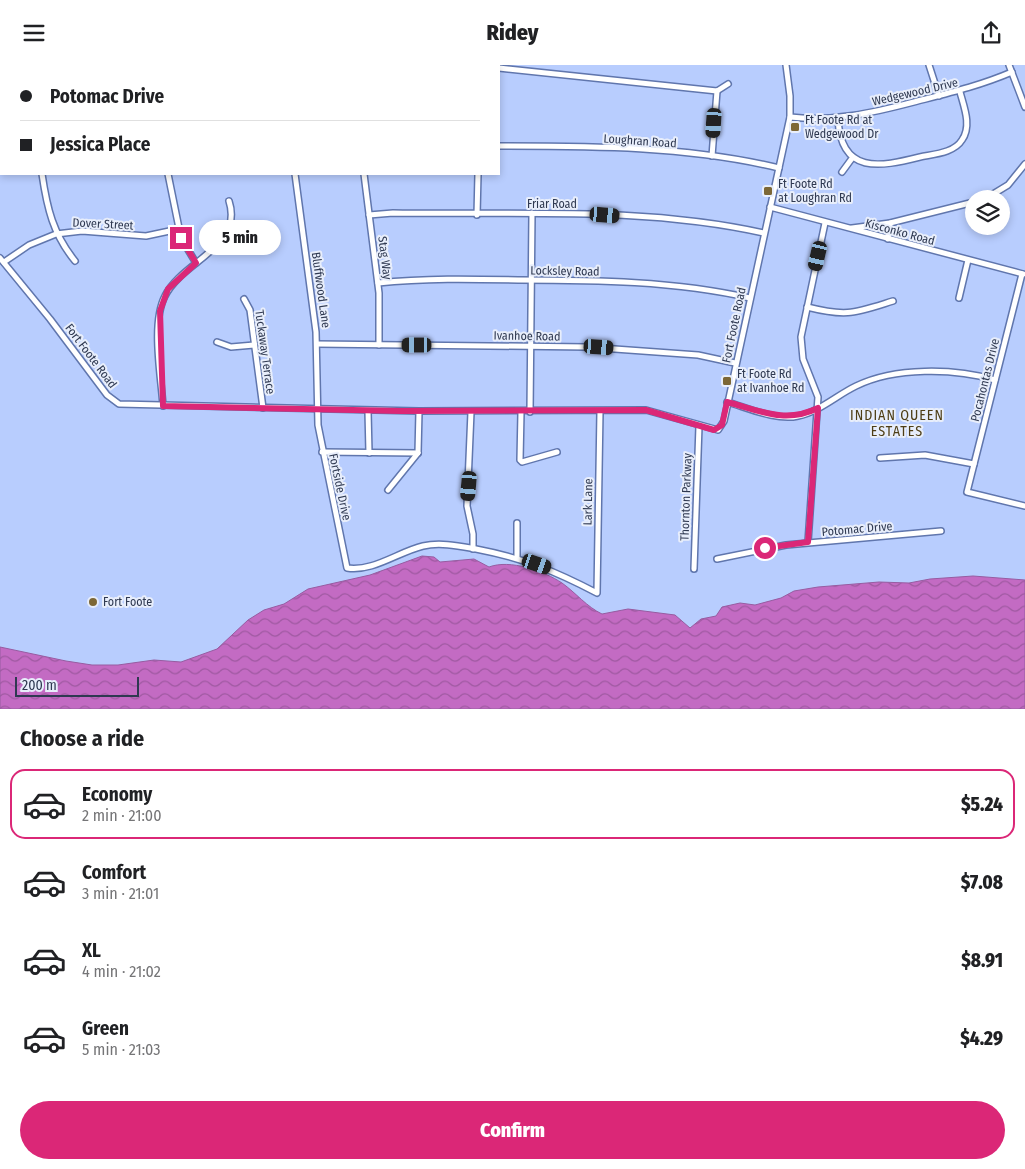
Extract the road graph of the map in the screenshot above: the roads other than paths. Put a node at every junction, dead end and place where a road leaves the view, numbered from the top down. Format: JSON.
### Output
{"nodes":[{"id":1,"x":786,"y":65,"type":"edge"},
{"id":2,"x":929,"y":65,"type":"edge"},
{"id":3,"x":1009,"y":65,"type":"edge"},
{"id":4,"x":500,"y":68,"type":"edge"},
{"id":5,"x":1012,"y":72,"type":"junction"},
{"id":6,"x":728,"y":84,"type":"dead end"},
{"id":7,"x":717,"y":91,"type":"junction"},
{"id":8,"x":960,"y":92,"type":"junction"},
{"id":9,"x":939,"y":96,"type":"junction"},
{"id":10,"x":1025,"y":107,"type":"edge"},
{"id":11,"x":790,"y":117,"type":"junction"},
{"id":12,"x":838,"y":119,"type":"junction"},
{"id":13,"x":500,"y":146,"type":"edge"},
{"id":14,"x":712,"y":156,"type":"junction"},
{"id":15,"x":853,"y":157,"type":"junction"},
{"id":16,"x":1025,"y":165,"type":"edge"},
{"id":17,"x":779,"y":168,"type":"junction"},
{"id":18,"x":842,"y":172,"type":"dead end"},
{"id":19,"x":42,"y":175,"type":"edge"},
{"id":20,"x":168,"y":175,"type":"edge"},
{"id":21,"x":295,"y":175,"type":"edge"},
{"id":22,"x":364,"y":175,"type":"edge"},
{"id":23,"x":478,"y":175,"type":"edge"},
{"id":24,"x":1000,"y":190,"type":"edge"},
{"id":25,"x":229,"y":201,"type":"dead end"},
{"id":26,"x":965,"y":204,"type":"edge"},
{"id":27,"x":770,"y":207,"type":"junction"},
{"id":28,"x":532,"y":213,"type":"junction"},
{"id":29,"x":369,"y":215,"type":"junction"},
{"id":30,"x":476,"y":215,"type":"junction"},
{"id":31,"x":825,"y":223,"type":"junction"},
{"id":32,"x":890,"y":223,"type":"junction"},
{"id":33,"x":179,"y":229,"type":"junction"},
{"id":34,"x":849,"y":229,"type":"junction"},
{"id":35,"x":764,"y":233,"type":"junction"},
{"id":36,"x":56,"y":234,"type":"junction"},
{"id":37,"x":888,"y":239,"type":"junction"},
{"id":38,"x":2,"y":260,"type":"edge"},
{"id":39,"x":968,"y":260,"type":"junction"},
{"id":40,"x":75,"y":261,"type":"dead end"},
{"id":41,"x":196,"y":263,"type":"junction"},
{"id":42,"x":1023,"y":274,"type":"edge"},
{"id":43,"x":531,"y":280,"type":"junction"},
{"id":44,"x":378,"y":283,"type":"junction"},
{"id":45,"x":750,"y":298,"type":"junction"},
{"id":46,"x":959,"y":298,"type":"dead end"},
{"id":47,"x":244,"y":299,"type":"dead end"},
{"id":48,"x":893,"y":301,"type":"dead end"},
{"id":49,"x":807,"y":307,"type":"junction"},
{"id":50,"x":217,"y":342,"type":"dead end"},
{"id":51,"x":317,"y":344,"type":"junction"},
{"id":52,"x":254,"y":345,"type":"junction"},
{"id":53,"x":379,"y":345,"type":"junction"},
{"id":54,"x":531,"y":346,"type":"junction"},
{"id":55,"x":735,"y":363,"type":"junction"},
{"id":56,"x":995,"y":380,"type":"junction"},
{"id":57,"x":727,"y":402,"type":"junction"},
{"id":58,"x":163,"y":406,"type":"junction"},
{"id":59,"x":263,"y":408,"type":"junction"},
{"id":60,"x":818,"y":408,"type":"junction"},
{"id":61,"x":317,"y":409,"type":"junction"},
{"id":62,"x":368,"y":411,"type":"junction"},
{"id":63,"x":419,"y":411,"type":"junction"},
{"id":64,"x":600,"y":411,"type":"junction"},
{"id":65,"x":471,"y":412,"type":"junction"},
{"id":66,"x":521,"y":412,"type":"junction"},
{"id":67,"x":530,"y":412,"type":"junction"},
{"id":68,"x":699,"y":426,"type":"junction"},
{"id":69,"x":322,"y":452,"type":"junction"},
{"id":70,"x":557,"y":452,"type":"dead end"},
{"id":71,"x":369,"y":453,"type":"junction"},
{"id":72,"x":418,"y":453,"type":"junction"},
{"id":73,"x":880,"y":458,"type":"dead end"},
{"id":74,"x":974,"y":464,"type":"junction"},
{"id":75,"x":388,"y":490,"type":"dead end"},
{"id":76,"x":1025,"y":506,"type":"edge"},
{"id":77,"x":517,"y":523,"type":"dead end"},
{"id":78,"x":941,"y":531,"type":"dead end"},
{"id":79,"x":808,"y":542,"type":"junction"},
{"id":80,"x":473,"y":549,"type":"junction"},
{"id":81,"x":517,"y":558,"type":"junction"},
{"id":82,"x":717,"y":559,"type":"dead end"},
{"id":83,"x":694,"y":569,"type":"dead end"}],
"edges":[{"from":1,"to":11,"type":"street","name":"Fort Foote Road"},
{"from":2,"to":9,"type":"street"},
{"from":3,"to":5,"type":"street"},
{"from":4,"to":7,"type":"street"},
{"from":5,"to":8,"type":"street","name":"Wedgewood Drive"},
{"from":5,"to":10,"type":"street"},
{"from":6,"to":7,"type":"street"},
{"from":7,"to":14,"type":"street"},
{"from":8,"to":9,"type":"street","name":"Wedgewood Drive"},
{"from":8,"to":15,"type":"street"},
{"from":9,"to":12,"type":"street","name":"Wedgewood Drive"},
{"from":11,"to":12,"type":"street","name":"Wedgewood Drive"},
{"from":11,"to":17,"type":"street","name":"Fort Foote Road"},
{"from":12,"to":15,"type":"street"},
{"from":13,"to":14,"type":"street","name":"Loughran Road"},
{"from":14,"to":17,"type":"street","name":"Loughran Road"},
{"from":15,"to":18,"type":"street"},
{"from":16,"to":24,"type":"street"},
{"from":17,"to":27,"type":"street","name":"Fort Foote Road"},
{"from":19,"to":36,"type":"street"},
{"from":20,"to":33,"type":"street"},
{"from":21,"to":51,"type":"street","name":"Bluffwood Lane"},
{"from":22,"to":29,"type":"street","name":"Stag Way"},
{"from":23,"to":30,"type":"street"},
{"from":25,"to":41,"type":"street"},
{"from":26,"to":32,"type":"street"},
{"from":27,"to":31,"type":"street","name":"Kisconko Road"},
{"from":27,"to":35,"type":"street","name":"Fort Foote Road"},
{"from":28,"to":30,"type":"street","name":"Friar Road"},
{"from":28,"to":35,"type":"street","name":"Friar Road"},
{"from":28,"to":43,"type":"street"},
{"from":29,"to":30,"type":"street","name":"Friar Road"},
{"from":29,"to":44,"type":"street","name":"Stag Way"},
{"from":31,"to":34,"type":"street","name":"Kisconko Road"},
{"from":31,"to":49,"type":"street"},
{"from":32,"to":34,"type":"street"},
{"from":32,"to":37,"type":"street"},
{"from":33,"to":36,"type":"street","name":"Dover Street"},
{"from":33,"to":41,"type":"street"},
{"from":34,"to":37,"type":"street","name":"Kisconko Road"},
{"from":35,"to":45,"type":"street","name":"Fort Foote Road"},
{"from":36,"to":38,"type":"street","name":"Dover Street"},
{"from":36,"to":40,"type":"street"},
{"from":37,"to":39,"type":"street","name":"Kisconko Road"},
{"from":38,"to":58,"type":"street","name":"Fort Foote Road"},
{"from":39,"to":42,"type":"street","name":"Kisconko Road"},
{"from":39,"to":46,"type":"street"},
{"from":41,"to":58,"type":"street"},
{"from":42,"to":56,"type":"street","name":"Pocahontas Drive"},
{"from":43,"to":44,"type":"street","name":"Locksley Road"},
{"from":43,"to":45,"type":"street","name":"Locksley Road"},
{"from":43,"to":54,"type":"street"},
{"from":44,"to":53,"type":"street","name":"Stag Way"},
{"from":45,"to":55,"type":"street","name":"Fort Foote Road"},
{"from":47,"to":52,"type":"street","name":"Tuckaway Terrace"},
{"from":48,"to":49,"type":"street"},
{"from":49,"to":60,"type":"street"},
{"from":50,"to":52,"type":"street"},
{"from":51,"to":53,"type":"street","name":"Ivanhoe Road"},
{"from":51,"to":61,"type":"street","name":"Bluffwood Lane"},
{"from":52,"to":59,"type":"street","name":"Tuckaway Terrace"},
{"from":53,"to":54,"type":"street","name":"Ivanhoe Road"},
{"from":54,"to":55,"type":"street","name":"Ivanhoe Road"},
{"from":54,"to":67,"type":"street"},
{"from":55,"to":57,"type":"street","name":"Fort Foote Road"},
{"from":56,"to":60,"type":"street"},
{"from":56,"to":74,"type":"street","name":"Pocahontas Drive"},
{"from":57,"to":60,"type":"street"},
{"from":57,"to":68,"type":"street","name":"Fort Foote Road"},
{"from":58,"to":59,"type":"street","name":"Fort Foote Road"},
{"from":59,"to":61,"type":"street","name":"Fort Foote Road"},
{"from":60,"to":79,"type":"street"},
{"from":61,"to":62,"type":"street","name":"Fort Foote Road"},
{"from":61,"to":69,"type":"street","name":"Fortside Drive"},
{"from":62,"to":63,"type":"street","name":"Fort Foote Road"},
{"from":62,"to":71,"type":"street"},
{"from":63,"to":65,"type":"street","name":"Fort Foote Road"},
{"from":63,"to":72,"type":"street"},
{"from":64,"to":67,"type":"street","name":"Fort Foote Road"},
{"from":64,"to":68,"type":"street","name":"Fort Foote Road"},
{"from":64,"to":81,"type":"street","name":"Lark Lane"},
{"from":65,"to":66,"type":"street","name":"Fort Foote Road"},
{"from":65,"to":80,"type":"street"},
{"from":66,"to":67,"type":"street","name":"Fort Foote Road"},
{"from":66,"to":70,"type":"street"},
{"from":68,"to":83,"type":"street","name":"Thornton Parkway"},
{"from":69,"to":71,"type":"street"},
{"from":69,"to":80,"type":"street","name":"Fortside Drive"},
{"from":71,"to":72,"type":"street"},
{"from":72,"to":75,"type":"street"},
{"from":73,"to":74,"type":"street"},
{"from":74,"to":76,"type":"street","name":"Pocahontas Drive"},
{"from":77,"to":81,"type":"street"},
{"from":78,"to":79,"type":"street","name":"Potomac Drive"},
{"from":79,"to":82,"type":"street","name":"Potomac Drive"},
{"from":80,"to":81,"type":"street"}]}
